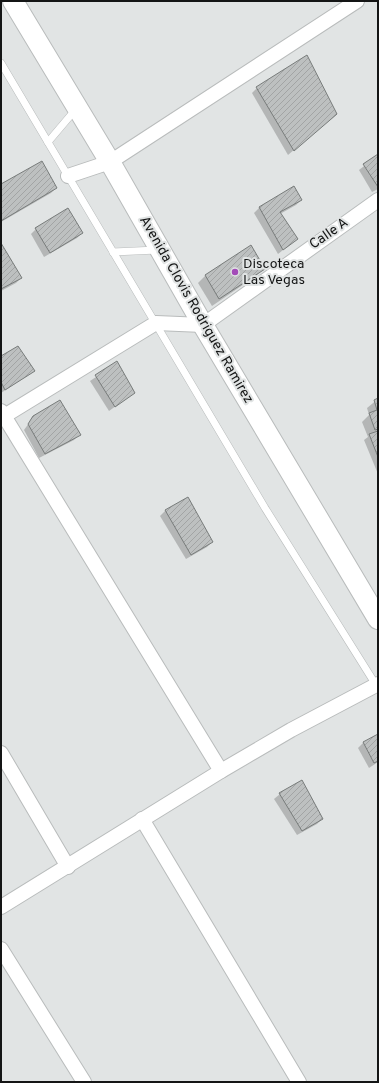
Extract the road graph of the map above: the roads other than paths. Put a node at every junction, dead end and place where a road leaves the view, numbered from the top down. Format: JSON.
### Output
{"nodes":[{"id":1,"x":13,"y":1,"type":"edge"},
{"id":2,"x":350,"y":4,"type":"edge"},
{"id":3,"x":1,"y":64,"type":"edge"},
{"id":4,"x":77,"y":107,"type":"junction"},
{"id":5,"x":48,"y":142,"type":"junction"},
{"id":6,"x":110,"y":162,"type":"junction"},
{"id":7,"x":68,"y":176,"type":"junction"},
{"id":8,"x":378,"y":200,"type":"edge"},
{"id":9,"x":160,"y":250,"type":"junction"},
{"id":10,"x":113,"y":252,"type":"junction"},
{"id":11,"x":156,"y":324,"type":"junction"},
{"id":12,"x":203,"y":325,"type":"junction"},
{"id":13,"x":2,"y":415,"type":"edge"},
{"id":14,"x":378,"y":619,"type":"edge"},
{"id":15,"x":377,"y":684,"type":"edge"},
{"id":16,"x":1,"y":753,"type":"edge"},
{"id":17,"x":221,"y":771,"type":"junction"},
{"id":18,"x":142,"y":819,"type":"junction"},
{"id":19,"x":68,"y":867,"type":"junction"},
{"id":20,"x":1,"y":907,"type":"edge"},
{"id":21,"x":1,"y":949,"type":"edge"},
{"id":22,"x":84,"y":1082,"type":"edge"},
{"id":23,"x":300,"y":1082,"type":"edge"}],
"edges":[{"from":1,"to":4,"type":"main road","name":"Avenida Clovis Rodriguez Ramirez"},
{"from":2,"to":6,"type":"street"},
{"from":3,"to":5,"type":"lane"},
{"from":4,"to":5,"type":"lane"},
{"from":4,"to":6,"type":"main road","name":"Avenida Clovis Rodriguez Ramirez"},
{"from":5,"to":7,"type":"lane"},
{"from":6,"to":7,"type":"street"},
{"from":6,"to":9,"type":"main road","name":"Avenida Clovis Rodriguez Ramirez"},
{"from":7,"to":10,"type":"lane"},
{"from":8,"to":12,"type":"street","name":"Calle A"},
{"from":9,"to":10,"type":"lane"},
{"from":9,"to":12,"type":"main road","name":"Avenida Clovis Rodriguez Ramirez"},
{"from":10,"to":11,"type":"lane"},
{"from":11,"to":12,"type":"street"},
{"from":11,"to":13,"type":"street"},
{"from":11,"to":15,"type":"lane"},
{"from":12,"to":14,"type":"main road","name":"Avenida Clovis Rodriguez Ramirez"},
{"from":13,"to":17,"type":"street"},
{"from":15,"to":17,"type":"street"},
{"from":16,"to":19,"type":"street"},
{"from":17,"to":18,"type":"street"},
{"from":18,"to":19,"type":"street"},
{"from":18,"to":23,"type":"street"},
{"from":19,"to":20,"type":"street"},
{"from":21,"to":22,"type":"street"}]}
